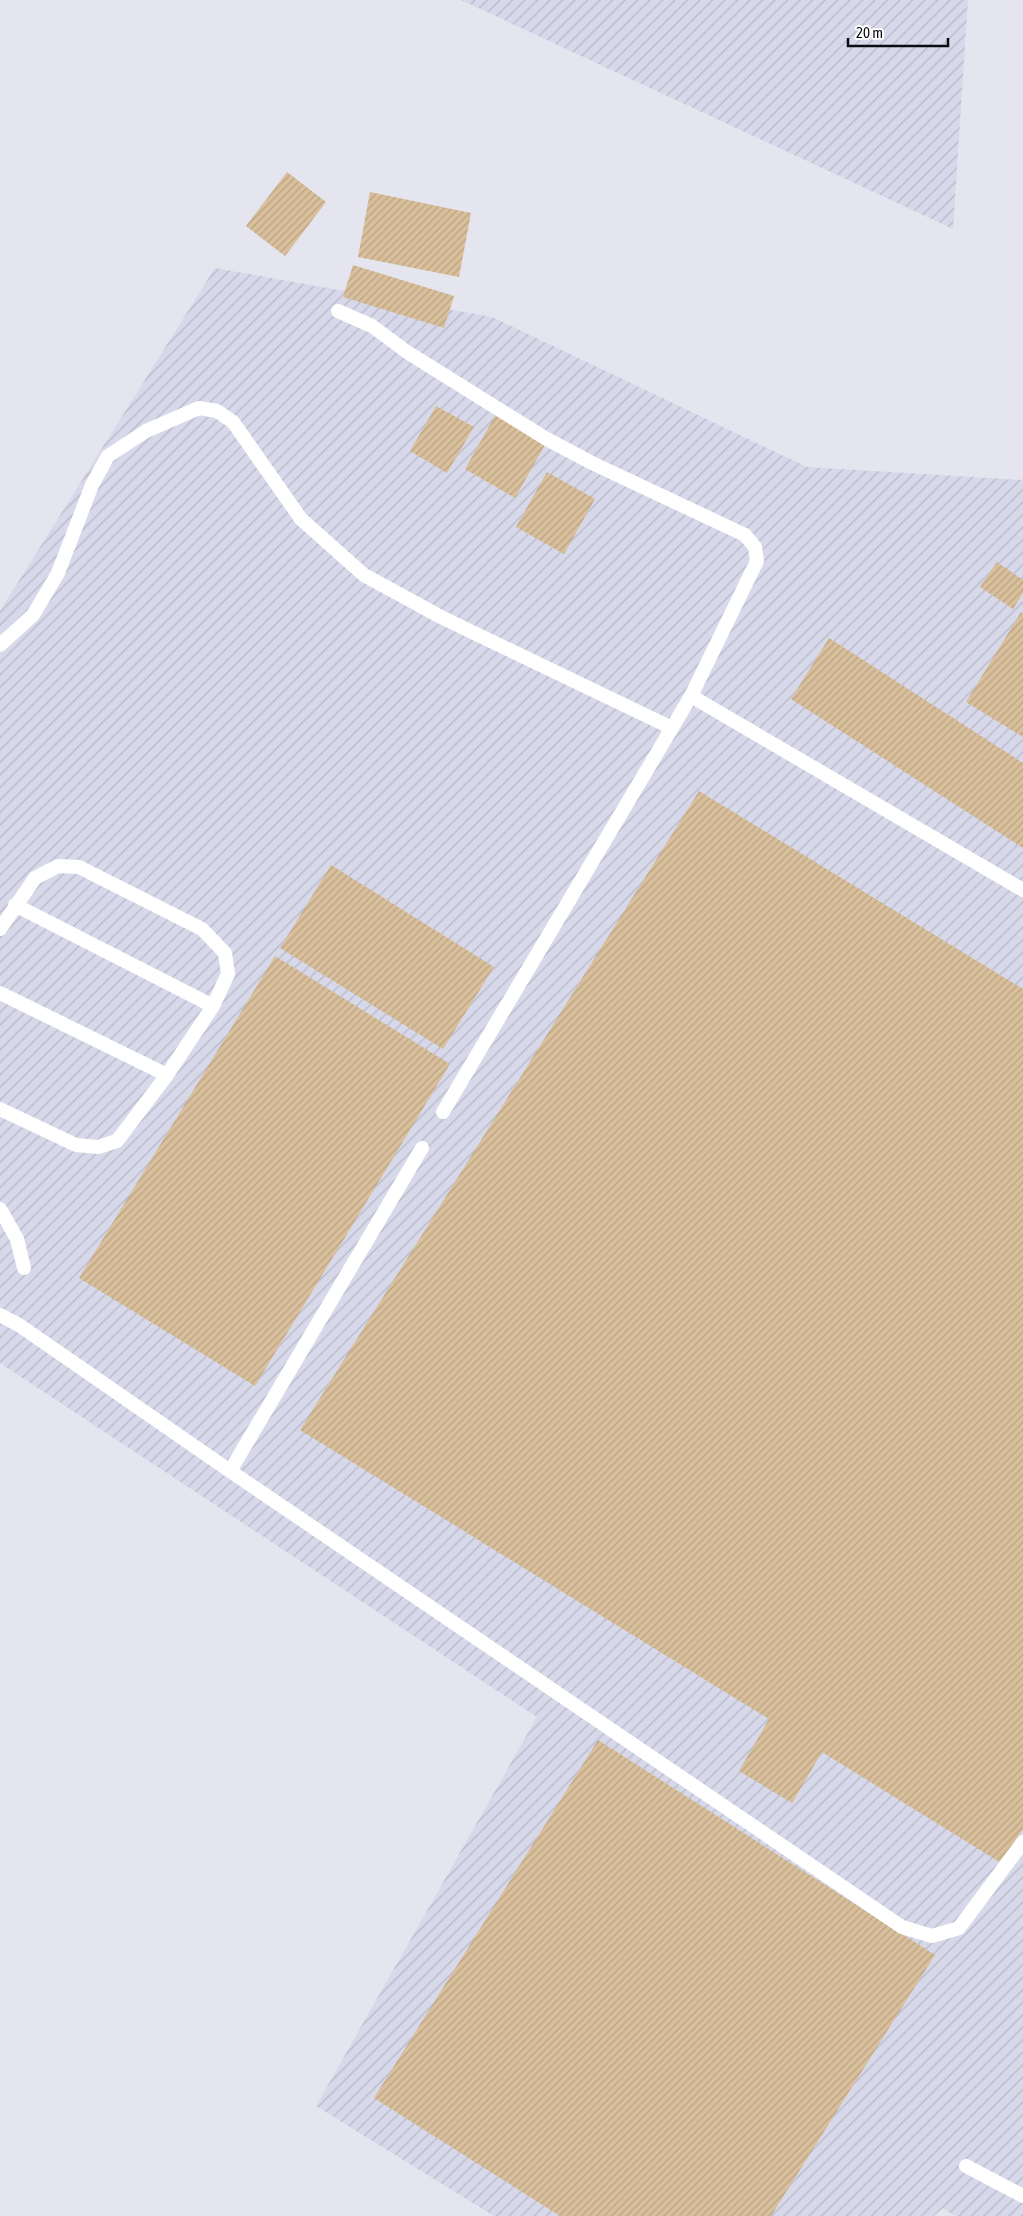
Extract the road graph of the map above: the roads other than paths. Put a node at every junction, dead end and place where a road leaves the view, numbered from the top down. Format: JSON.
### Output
{"nodes":[{"id":1,"x":338,"y":311,"type":"dead end"},
{"id":2,"x":0,"y":645,"type":"edge"},
{"id":3,"x":690,"y":696,"type":"junction"},
{"id":4,"x":672,"y":728,"type":"junction"},
{"id":5,"x":1023,"y":890,"type":"edge"},
{"id":6,"x":15,"y":905,"type":"junction"},
{"id":7,"x":0,"y":929,"type":"edge"},
{"id":8,"x":0,"y":993,"type":"edge"},
{"id":9,"x":213,"y":1006,"type":"junction"},
{"id":10,"x":167,"y":1075,"type":"junction"},
{"id":11,"x":0,"y":1109,"type":"edge"},
{"id":12,"x":443,"y":1112,"type":"dead end"},
{"id":13,"x":422,"y":1148,"type":"dead end"},
{"id":14,"x":0,"y":1208,"type":"edge"},
{"id":15,"x":24,"y":1268,"type":"dead end"},
{"id":16,"x":0,"y":1315,"type":"edge"},
{"id":17,"x":230,"y":1471,"type":"junction"},
{"id":18,"x":1023,"y":1842,"type":"edge"},
{"id":19,"x":966,"y":2166,"type":"dead end"},
{"id":20,"x":1023,"y":2196,"type":"edge"}],
"edges":[{"from":1,"to":3,"type":"lane"},
{"from":2,"to":4,"type":"lane"},
{"from":3,"to":4,"type":"lane"},
{"from":3,"to":5,"type":"lane"},
{"from":4,"to":12,"type":"lane"},
{"from":6,"to":7,"type":"lane"},
{"from":6,"to":9,"type":"lane"},
{"from":6,"to":9,"type":"lane"},
{"from":8,"to":10,"type":"lane"},
{"from":9,"to":10,"type":"lane"},
{"from":10,"to":11,"type":"lane"},
{"from":13,"to":17,"type":"lane"},
{"from":14,"to":15,"type":"lane"},
{"from":16,"to":17,"type":"lane"},
{"from":17,"to":18,"type":"lane"},
{"from":19,"to":20,"type":"lane"}]}
